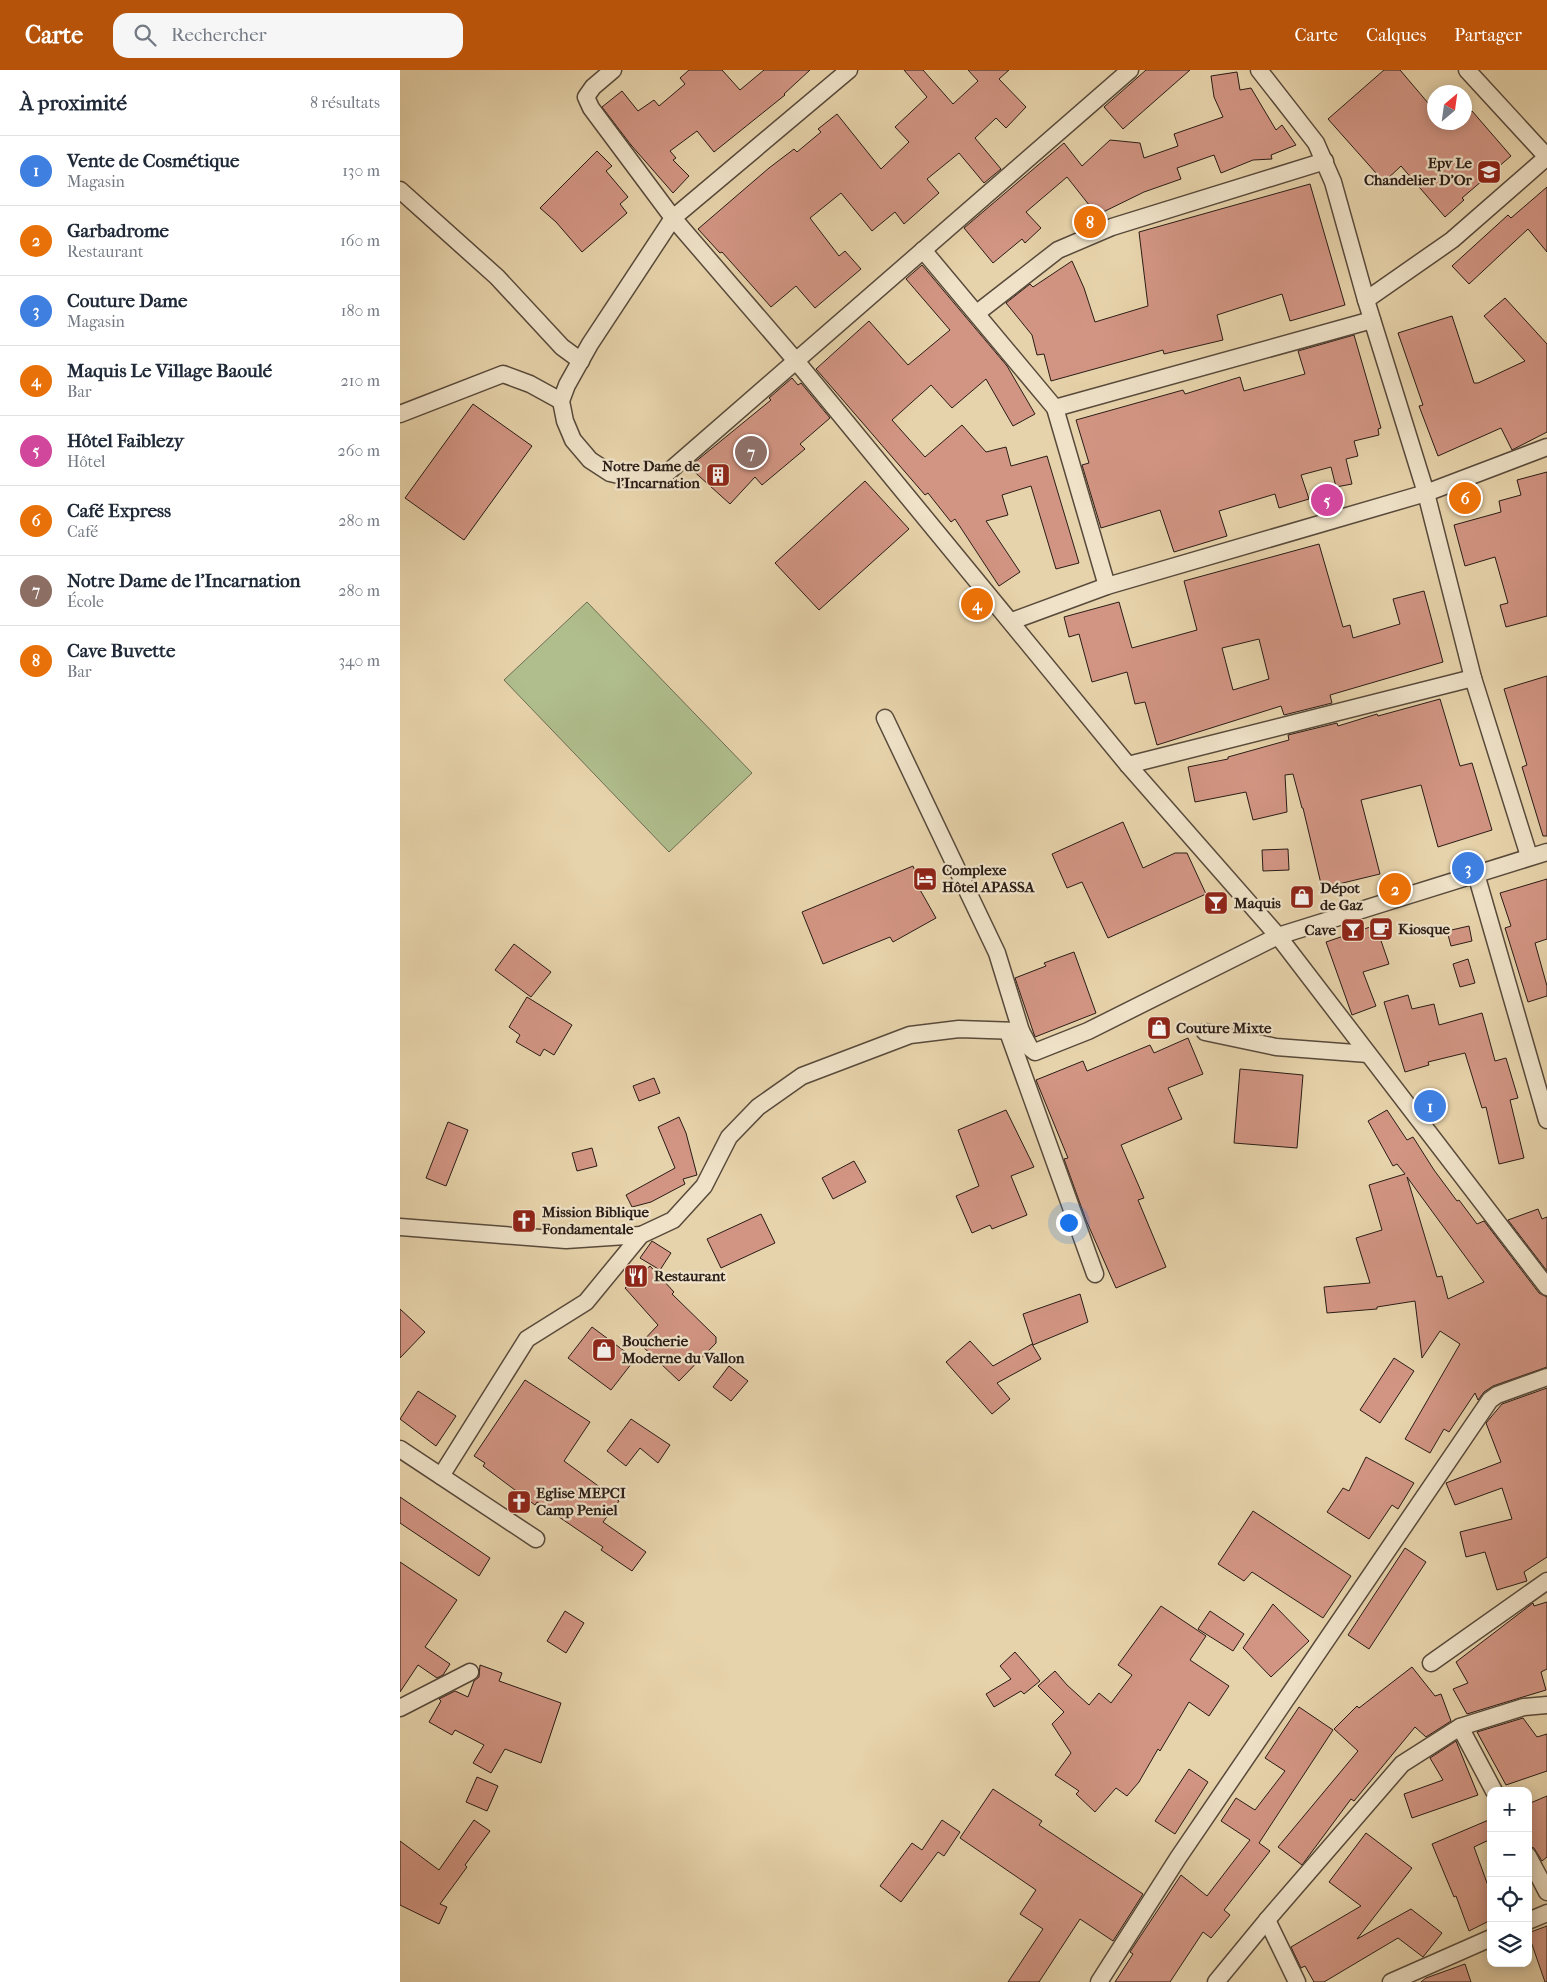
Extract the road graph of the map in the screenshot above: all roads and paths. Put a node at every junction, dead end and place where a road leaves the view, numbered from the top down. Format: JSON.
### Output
{"nodes":[{"id":1,"x":613,"y":70,"type":"edge"},
{"id":2,"x":849,"y":70,"type":"edge"},
{"id":3,"x":1130,"y":70,"type":"edge"},
{"id":4,"x":1259,"y":70,"type":"edge"},
{"id":5,"x":1467,"y":70,"type":"edge"},
{"id":6,"x":1547,"y":157,"type":"edge"},
{"id":7,"x":1325,"y":161,"type":"junction"},
{"id":8,"x":400,"y":190,"type":"edge"},
{"id":9,"x":673,"y":218,"type":"junction"},
{"id":10,"x":923,"y":250,"type":"junction"},
{"id":11,"x":1366,"y":300,"type":"junction"},
{"id":12,"x":977,"y":313,"type":"junction"},
{"id":13,"x":1372,"y":320,"type":"junction"},
{"id":14,"x":581,"y":361,"type":"junction"},
{"id":15,"x":796,"y":362,"type":"junction"},
{"id":16,"x":561,"y":401,"type":"junction"},
{"id":17,"x":1055,"y":408,"type":"junction"},
{"id":18,"x":400,"y":414,"type":"edge"},
{"id":19,"x":1547,"y":447,"type":"edge"},
{"id":20,"x":1426,"y":493,"type":"junction"},
{"id":21,"x":1107,"y":586,"type":"junction"},
{"id":22,"x":1012,"y":621,"type":"junction"},
{"id":23,"x":1473,"y":678,"type":"junction"},
{"id":24,"x":885,"y":718,"type":"dead end"},
{"id":25,"x":1128,"y":765,"type":"junction"},
{"id":26,"x":1547,"y":852,"type":"edge"},
{"id":27,"x":1529,"y":856,"type":"junction"},
{"id":28,"x":1476,"y":874,"type":"junction"},
{"id":29,"x":1278,"y":936,"type":"junction"},
{"id":30,"x":1015,"y":1031,"type":"junction"},
{"id":31,"x":1205,"y":1032,"type":"dead end"},
{"id":32,"x":1368,"y":1054,"type":"junction"},
{"id":33,"x":1547,"y":1120,"type":"edge"},
{"id":34,"x":400,"y":1227,"type":"edge"},
{"id":35,"x":641,"y":1236,"type":"junction"},
{"id":36,"x":1096,"y":1274,"type":"dead end"},
{"id":37,"x":1547,"y":1288,"type":"edge"},
{"id":38,"x":1547,"y":1377,"type":"edge"},
{"id":39,"x":400,"y":1449,"type":"edge"},
{"id":40,"x":441,"y":1476,"type":"junction"},
{"id":41,"x":536,"y":1539,"type":"dead end"},
{"id":42,"x":1547,"y":1581,"type":"edge"},
{"id":43,"x":1431,"y":1663,"type":"dead end"},
{"id":44,"x":470,"y":1672,"type":"dead end"},
{"id":45,"x":1547,"y":1705,"type":"edge"},
{"id":46,"x":400,"y":1708,"type":"edge"},
{"id":47,"x":1460,"y":1727,"type":"junction"},
{"id":48,"x":1492,"y":1787,"type":"edge"},
{"id":49,"x":1532,"y":1864,"type":"edge"},
{"id":50,"x":1547,"y":1892,"type":"edge"},
{"id":51,"x":1547,"y":1913,"type":"edge"},
{"id":52,"x":1532,"y":1919,"type":"edge"},
{"id":53,"x":1267,"y":1920,"type":"junction"},
{"id":54,"x":1487,"y":1940,"type":"edge"},
{"id":55,"x":1099,"y":1982,"type":"edge"},
{"id":56,"x":1216,"y":1982,"type":"edge"},
{"id":57,"x":1297,"y":1982,"type":"edge"},
{"id":58,"x":1391,"y":1982,"type":"edge"}],
"edges":[{"from":1,"to":9,"type":"street"},
{"from":2,"to":9,"type":"street"},
{"from":3,"to":10,"type":"street"},
{"from":4,"to":7,"type":"street"},
{"from":5,"to":6,"type":"street"},
{"from":6,"to":11,"type":"street"},
{"from":7,"to":11,"type":"street"},
{"from":7,"to":12,"type":"street"},
{"from":8,"to":14,"type":"street"},
{"from":9,"to":14,"type":"street"},
{"from":9,"to":15,"type":"street"},
{"from":10,"to":12,"type":"street"},
{"from":10,"to":15,"type":"street"},
{"from":11,"to":13,"type":"street"},
{"from":12,"to":17,"type":"street"},
{"from":13,"to":17,"type":"street"},
{"from":13,"to":20,"type":"street"},
{"from":14,"to":16,"type":"street"},
{"from":15,"to":16,"type":"street"},
{"from":15,"to":22,"type":"street"},
{"from":16,"to":18,"type":"street"},
{"from":17,"to":21,"type":"street"},
{"from":19,"to":20,"type":"street"},
{"from":20,"to":21,"type":"street"},
{"from":20,"to":23,"type":"street"},
{"from":21,"to":22,"type":"street"},
{"from":22,"to":25,"type":"street"},
{"from":23,"to":25,"type":"street"},
{"from":23,"to":27,"type":"street"},
{"from":24,"to":30,"type":"street"},
{"from":25,"to":29,"type":"street"},
{"from":26,"to":27,"type":"street"},
{"from":27,"to":28,"type":"street"},
{"from":28,"to":29,"type":"street"},
{"from":28,"to":33,"type":"street"},
{"from":29,"to":30,"type":"street"},
{"from":29,"to":32,"type":"street"},
{"from":30,"to":35,"type":"street"},
{"from":30,"to":36,"type":"street"},
{"from":31,"to":32,"type":"street"},
{"from":32,"to":37,"type":"street"},
{"from":34,"to":35,"type":"street"},
{"from":35,"to":40,"type":"street"},
{"from":38,"to":55,"type":"street"},
{"from":39,"to":40,"type":"street"},
{"from":40,"to":41,"type":"street"},
{"from":42,"to":43,"type":"street"},
{"from":44,"to":46,"type":"street"},
{"from":45,"to":47,"type":"street"},
{"from":47,"to":48,"type":"street"},
{"from":47,"to":53,"type":"street"},
{"from":49,"to":50,"type":"street"},
{"from":51,"to":52,"type":"street"},
{"from":53,"to":56,"type":"street"},
{"from":53,"to":57,"type":"street"},
{"from":54,"to":58,"type":"street"}]}
